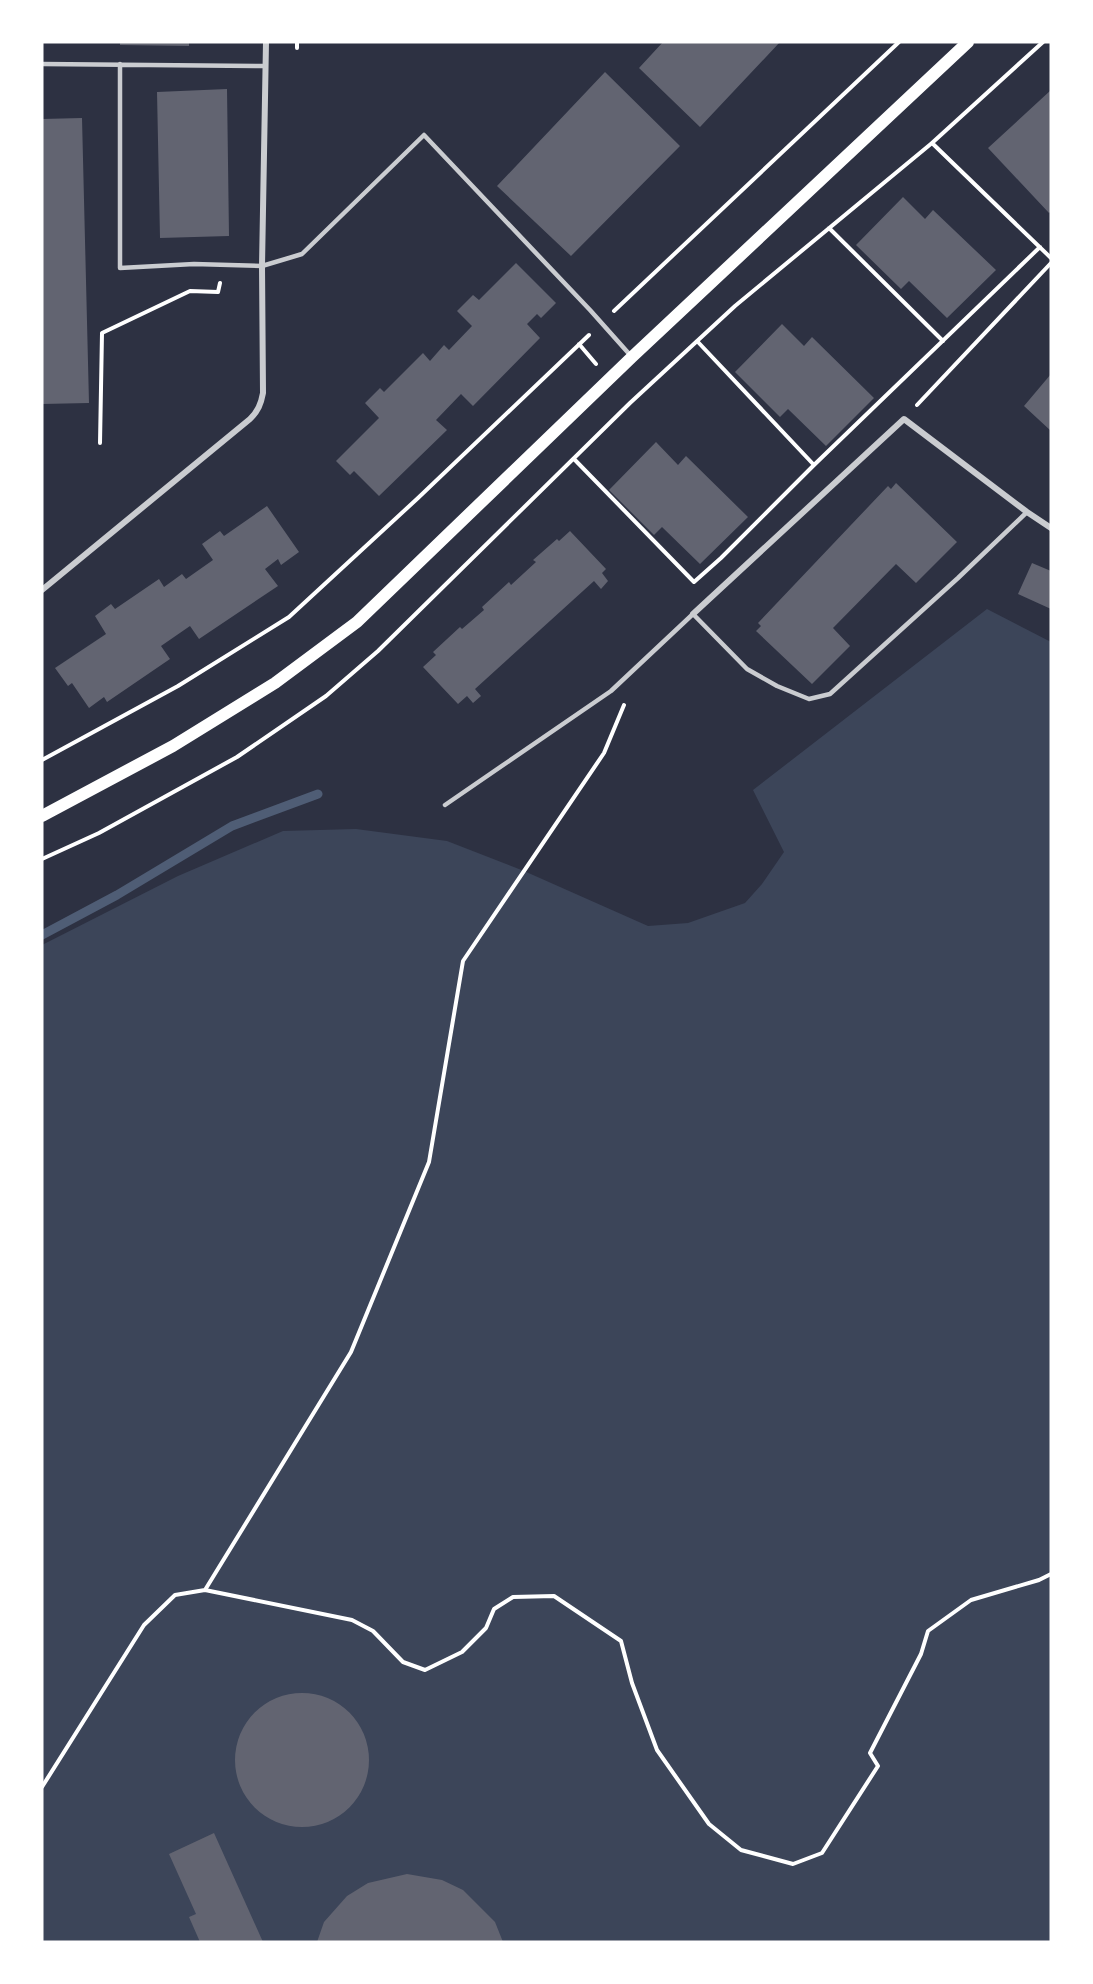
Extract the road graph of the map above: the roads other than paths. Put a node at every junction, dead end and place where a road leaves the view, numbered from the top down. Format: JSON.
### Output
{"nodes":[{"id":1,"x":266,"y":42,"type":"edge"},
{"id":2,"x":968,"y":42,"type":"edge"},
{"id":3,"x":42,"y":64,"type":"edge"},
{"id":4,"x":120,"y":64,"type":"junction"},
{"id":5,"x":265,"y":66,"type":"junction"},
{"id":6,"x":262,"y":266,"type":"junction"},
{"id":7,"x":632,"y":357,"type":"junction"},
{"id":8,"x":1027,"y":512,"type":"junction"},
{"id":9,"x":1051,"y":528,"type":"edge"},
{"id":10,"x":42,"y":590,"type":"edge"},
{"id":11,"x":693,"y":614,"type":"junction"},
{"id":12,"x":444,"y":805,"type":"dead end"},
{"id":13,"x":42,"y":816,"type":"edge"}],
"edges":[{"from":1,"to":5,"type":"street"},
{"from":2,"to":7,"type":"main road"},
{"from":3,"to":4,"type":"lane"},
{"from":4,"to":5,"type":"lane"},
{"from":4,"to":6,"type":"lane"},
{"from":5,"to":6,"type":"street"},
{"from":6,"to":7,"type":"lane"},
{"from":6,"to":10,"type":"street"},
{"from":7,"to":13,"type":"main road"},
{"from":8,"to":9,"type":"street"},
{"from":8,"to":11,"type":"lane"},
{"from":8,"to":11,"type":"street"},
{"from":11,"to":12,"type":"lane"}]}
